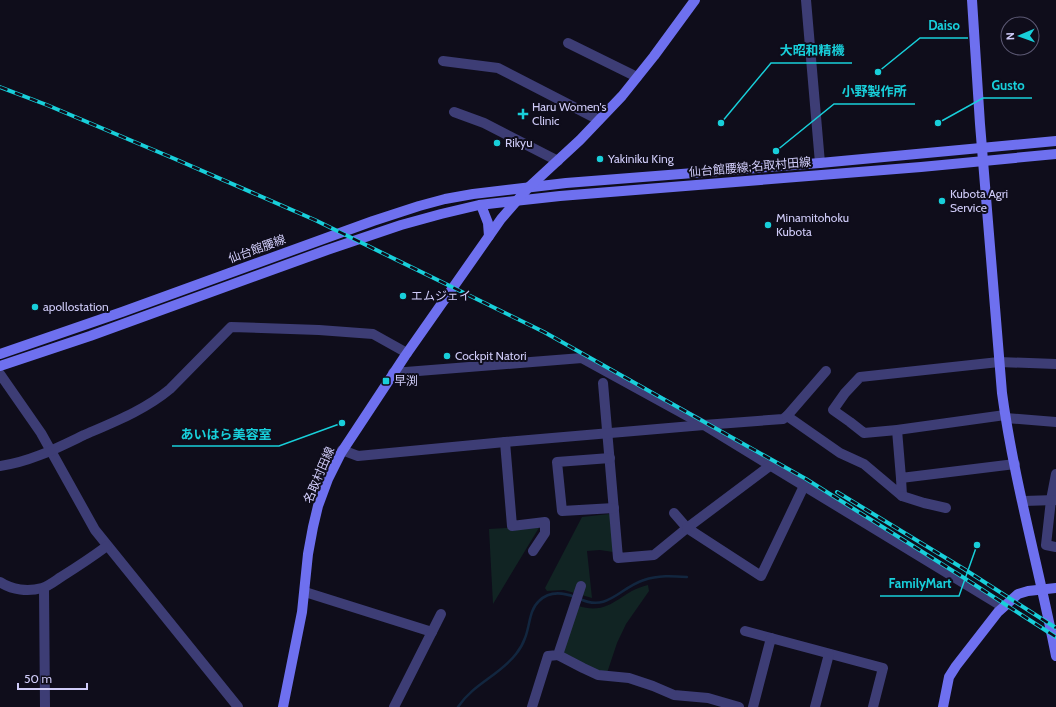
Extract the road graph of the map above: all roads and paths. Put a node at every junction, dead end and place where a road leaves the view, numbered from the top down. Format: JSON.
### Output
{"nodes":[{"id":1,"x":695,"y":0,"type":"edge"},
{"id":2,"x":806,"y":0,"type":"edge"},
{"id":3,"x":972,"y":0,"type":"edge"},
{"id":4,"x":568,"y":43,"type":"dead end"},
{"id":5,"x":443,"y":61,"type":"dead end"},
{"id":6,"x":637,"y":77,"type":"junction"},
{"id":7,"x":454,"y":112,"type":"dead end"},
{"id":8,"x":599,"y":120,"type":"junction"},
{"id":9,"x":1056,"y":141,"type":"edge"},
{"id":10,"x":982,"y":148,"type":"junction"},
{"id":11,"x":1056,"y":154,"type":"edge"},
{"id":12,"x":558,"y":161,"type":"junction"},
{"id":13,"x":983,"y":161,"type":"junction"},
{"id":14,"x":820,"y":163,"type":"junction"},
{"id":15,"x":528,"y":188,"type":"junction"},
{"id":16,"x":518,"y":201,"type":"junction"},
{"id":17,"x":481,"y":205,"type":"junction"},
{"id":18,"x":489,"y":236,"type":"junction"},
{"id":19,"x":407,"y":353,"type":"junction"},
{"id":20,"x":0,"y":354,"type":"edge"},
{"id":21,"x":999,"y":362,"type":"junction"},
{"id":22,"x":1056,"y":364,"type":"edge"},
{"id":23,"x":0,"y":366,"type":"edge"},
{"id":24,"x":826,"y":370,"type":"dead end"},
{"id":25,"x":394,"y":373,"type":"junction"},
{"id":26,"x":0,"y":374,"type":"edge"},
{"id":27,"x":604,"y":383,"type":"dead end"},
{"id":28,"x":788,"y":416,"type":"junction"},
{"id":29,"x":1006,"y":416,"type":"junction"},
{"id":30,"x":1056,"y":422,"type":"edge"},
{"id":31,"x":704,"y":425,"type":"junction"},
{"id":32,"x":897,"y":430,"type":"junction"},
{"id":33,"x":608,"y":433,"type":"junction"},
{"id":34,"x":505,"y":442,"type":"junction"},
{"id":35,"x":52,"y":450,"type":"junction"},
{"id":36,"x":342,"y":450,"type":"junction"},
{"id":37,"x":610,"y":458,"type":"junction"},
{"id":38,"x":1015,"y":464,"type":"junction"},
{"id":39,"x":0,"y":466,"type":"edge"},
{"id":40,"x":771,"y":466,"type":"junction"},
{"id":41,"x":1056,"y":474,"type":"edge"},
{"id":42,"x":901,"y":478,"type":"junction"},
{"id":43,"x":804,"y":486,"type":"junction"},
{"id":44,"x":902,"y":496,"type":"junction"},
{"id":45,"x":1053,"y":500,"type":"edge"},
{"id":46,"x":1023,"y":502,"type":"junction"},
{"id":47,"x":614,"y":508,"type":"junction"},
{"id":48,"x":946,"y":508,"type":"dead end"},
{"id":49,"x":674,"y":513,"type":"dead end"},
{"id":50,"x":687,"y":528,"type":"junction"},
{"id":51,"x":107,"y":546,"type":"junction"},
{"id":52,"x":1056,"y":547,"type":"edge"},
{"id":53,"x":533,"y":551,"type":"dead end"},
{"id":54,"x":0,"y":582,"type":"edge"},
{"id":55,"x":581,"y":586,"type":"dead end"},
{"id":56,"x":44,"y":588,"type":"junction"},
{"id":57,"x":1056,"y":588,"type":"edge"},
{"id":58,"x":1042,"y":590,"type":"junction"},
{"id":59,"x":305,"y":592,"type":"junction"},
{"id":60,"x":1003,"y":608,"type":"junction"},
{"id":61,"x":441,"y":614,"type":"dead end"},
{"id":62,"x":745,"y":631,"type":"dead end"},
{"id":63,"x":432,"y":632,"type":"junction"},
{"id":64,"x":771,"y":638,"type":"junction"},
{"id":65,"x":830,"y":654,"type":"junction"},
{"id":66,"x":558,"y":655,"type":"junction"},
{"id":67,"x":1056,"y":656,"type":"edge"},
{"id":68,"x":716,"y":704,"type":"edge"},
{"id":69,"x":45,"y":707,"type":"edge"},
{"id":70,"x":238,"y":707,"type":"edge"},
{"id":71,"x":283,"y":707,"type":"edge"},
{"id":72,"x":394,"y":707,"type":"edge"},
{"id":73,"x":532,"y":707,"type":"edge"},
{"id":74,"x":739,"y":707,"type":"edge"},
{"id":75,"x":753,"y":707,"type":"edge"},
{"id":76,"x":815,"y":707,"type":"edge"},
{"id":77,"x":873,"y":707,"type":"edge"},
{"id":78,"x":943,"y":707,"type":"edge"}],
"edges":[{"from":1,"to":6,"type":"main road","name":"名取村田線"},
{"from":2,"to":14,"type":"street"},
{"from":3,"to":10,"type":"main road"},
{"from":4,"to":6,"type":"street"},
{"from":5,"to":8,"type":"street"},
{"from":6,"to":8,"type":"main road","name":"名取村田線"},
{"from":7,"to":12,"type":"street"},
{"from":8,"to":12,"type":"main road","name":"名取村田線"},
{"from":9,"to":10,"type":"main road"},
{"from":10,"to":13,"type":"main road"},
{"from":10,"to":14,"type":"main road","name":"仙台館腰線;名取村田線"},
{"from":11,"to":13,"type":"main road"},
{"from":12,"to":15,"type":"main road","name":"名取村田線"},
{"from":13,"to":16,"type":"main road","name":"仙台館腰線;名取村田線"},
{"from":13,"to":21,"type":"main road"},
{"from":14,"to":15,"type":"main road","name":"仙台館腰線;名取村田線"},
{"from":15,"to":16,"type":"main road","name":"名取村田線"},
{"from":15,"to":20,"type":"main road","name":"仙台館腰線"},
{"from":16,"to":17,"type":"main road","name":"仙台館腰線"},
{"from":16,"to":18,"type":"main road","name":"名取村田線"},
{"from":17,"to":18,"type":"main road"},
{"from":17,"to":23,"type":"main road","name":"仙台館腰線"},
{"from":18,"to":19,"type":"main road","name":"名取村田線"},
{"from":19,"to":25,"type":"main road","name":"名取村田線"},
{"from":19,"to":35,"type":"street"},
{"from":21,"to":22,"type":"street"},
{"from":21,"to":29,"type":"main road"},
{"from":21,"to":32,"type":"street"},
{"from":24,"to":28,"type":"street"},
{"from":25,"to":31,"type":"street"},
{"from":25,"to":36,"type":"main road","name":"名取村田線"},
{"from":26,"to":35,"type":"street"},
{"from":27,"to":33,"type":"street"},
{"from":28,"to":31,"type":"street"},
{"from":28,"to":44,"type":"street"},
{"from":29,"to":30,"type":"street"},
{"from":29,"to":32,"type":"street"},
{"from":29,"to":38,"type":"main road"},
{"from":31,"to":33,"type":"street"},
{"from":31,"to":40,"type":"street"},
{"from":32,"to":42,"type":"street"},
{"from":33,"to":34,"type":"street"},
{"from":33,"to":37,"type":"street"},
{"from":34,"to":36,"type":"street"},
{"from":34,"to":53,"type":"street"},
{"from":35,"to":39,"type":"street"},
{"from":35,"to":51,"type":"street"},
{"from":36,"to":59,"type":"main road","name":"名取村田線"},
{"from":37,"to":47,"type":"street"},
{"from":37,"to":47,"type":"street"},
{"from":38,"to":42,"type":"street"},
{"from":38,"to":46,"type":"main road"},
{"from":40,"to":43,"type":"street"},
{"from":40,"to":50,"type":"street"},
{"from":41,"to":45,"type":"street"},
{"from":42,"to":44,"type":"street"},
{"from":43,"to":50,"type":"street"},
{"from":43,"to":60,"type":"street"},
{"from":44,"to":48,"type":"street"},
{"from":45,"to":46,"type":"street"},
{"from":45,"to":52,"type":"street"},
{"from":46,"to":58,"type":"main road"},
{"from":47,"to":50,"type":"street"},
{"from":49,"to":50,"type":"street"},
{"from":51,"to":56,"type":"street"},
{"from":51,"to":70,"type":"street"},
{"from":54,"to":56,"type":"street"},
{"from":55,"to":66,"type":"street"},
{"from":56,"to":69,"type":"street"},
{"from":57,"to":58,"type":"main road"},
{"from":58,"to":60,"type":"main road"},
{"from":58,"to":67,"type":"main road"},
{"from":59,"to":63,"type":"street"},
{"from":59,"to":71,"type":"main road","name":"名取村田線"},
{"from":60,"to":78,"type":"main road"},
{"from":61,"to":63,"type":"street"},
{"from":62,"to":64,"type":"street"},
{"from":63,"to":72,"type":"street"},
{"from":64,"to":65,"type":"street"},
{"from":64,"to":75,"type":"street"},
{"from":65,"to":76,"type":"street"},
{"from":65,"to":77,"type":"street"},
{"from":66,"to":68,"type":"street"},
{"from":66,"to":73,"type":"street"},
{"from":68,"to":74,"type":"street"}]}
